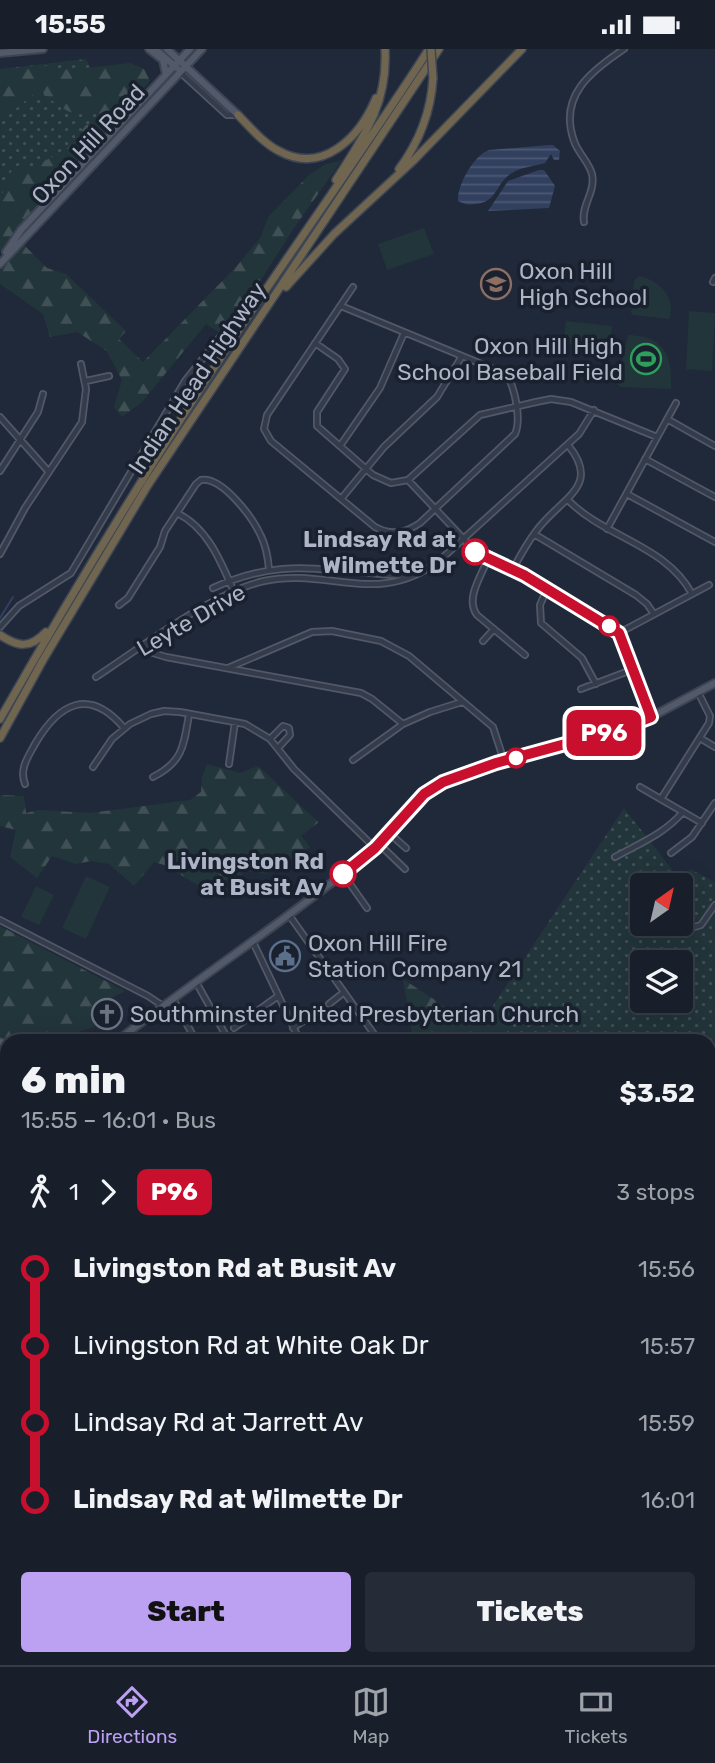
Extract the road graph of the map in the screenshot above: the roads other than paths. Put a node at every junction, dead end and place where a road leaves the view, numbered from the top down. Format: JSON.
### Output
{"nodes":[{"id":1,"x":43,"y":49,"type":"edge"},
{"id":2,"x":149,"y":49,"type":"edge"},
{"id":3,"x":155,"y":49,"type":"edge"},
{"id":4,"x":167,"y":49,"type":"edge"},
{"id":5,"x":190,"y":49,"type":"edge"},
{"id":6,"x":202,"y":49,"type":"edge"},
{"id":7,"x":385,"y":49,"type":"edge"},
{"id":8,"x":430,"y":49,"type":"edge"},
{"id":9,"x":441,"y":49,"type":"edge"},
{"id":10,"x":522,"y":49,"type":"edge"},
{"id":11,"x":624,"y":49,"type":"edge"},
{"id":12,"x":0,"y":53,"type":"edge"},
{"id":13,"x":177,"y":63,"type":"junction"},
{"id":14,"x":183,"y":70,"type":"junction"},
{"id":15,"x":385,"y":71,"type":"junction"},
{"id":16,"x":166,"y":75,"type":"junction"},
{"id":17,"x":238,"y":115,"type":"joint"},
{"id":18,"x":390,"y":180,"type":"junction"},
{"id":19,"x":584,"y":222,"type":"dead end"},
{"id":20,"x":0,"y":261,"type":"edge"},
{"id":21,"x":282,"y":266,"type":"junction"},
{"id":22,"x":353,"y":287,"type":"dead end"},
{"id":23,"x":341,"y":306,"type":"junction"},
{"id":24,"x":261,"y":316,"type":"junction"},
{"id":25,"x":404,"y":333,"type":"junction"},
{"id":26,"x":220,"y":337,"type":"dead end"},
{"id":27,"x":315,"y":344,"type":"junction"},
{"id":28,"x":462,"y":356,"type":"junction"},
{"id":29,"x":81,"y":364,"type":"dead end"},
{"id":30,"x":109,"y":376,"type":"dead end"},
{"id":31,"x":86,"y":381,"type":"junction"},
{"id":32,"x":43,"y":394,"type":"dead end"},
{"id":33,"x":676,"y":403,"type":"dead end"},
{"id":34,"x":516,"y":407,"type":"junction"},
{"id":35,"x":594,"y":410,"type":"junction"},
{"id":36,"x":0,"y":417,"type":"edge"},
{"id":37,"x":667,"y":419,"type":"junction"},
{"id":38,"x":657,"y":437,"type":"junction"},
{"id":39,"x":20,"y":441,"type":"junction"},
{"id":40,"x":568,"y":445,"type":"junction"},
{"id":41,"x":340,"y":446,"type":"junction"},
{"id":42,"x":715,"y":446,"type":"edge"},
{"id":43,"x":645,"y":459,"type":"junction"},
{"id":44,"x":366,"y":468,"type":"junction"},
{"id":45,"x":0,"y":471,"type":"edge"},
{"id":46,"x":48,"y":471,"type":"junction"},
{"id":47,"x":408,"y":480,"type":"junction"},
{"id":48,"x":627,"y":494,"type":"junction"},
{"id":49,"x":715,"y":496,"type":"edge"},
{"id":50,"x":340,"y":499,"type":"junction"},
{"id":51,"x":568,"y":500,"type":"junction"},
{"id":52,"x":435,"y":509,"type":"junction"},
{"id":53,"x":177,"y":513,"type":"junction"},
{"id":54,"x":607,"y":529,"type":"junction"},
{"id":55,"x":534,"y":534,"type":"junction"},
{"id":56,"x":462,"y":540,"type":"junction"},
{"id":57,"x":715,"y":542,"type":"edge"},
{"id":58,"x":0,"y":554,"type":"edge"},
{"id":59,"x":488,"y":559,"type":"junction"},
{"id":60,"x":269,"y":569,"type":"junction"},
{"id":61,"x":513,"y":569,"type":"junction"},
{"id":62,"x":375,"y":573,"type":"junction"},
{"id":63,"x":415,"y":575,"type":"junction"},
{"id":64,"x":229,"y":581,"type":"junction"},
{"id":65,"x":709,"y":585,"type":"dead end"},
{"id":66,"x":376,"y":586,"type":"junction"},
{"id":67,"x":213,"y":588,"type":"dead end"},
{"id":68,"x":547,"y":589,"type":"junction"},
{"id":69,"x":233,"y":592,"type":"junction"},
{"id":70,"x":692,"y":594,"type":"junction"},
{"id":71,"x":118,"y":605,"type":"dead end"},
{"id":72,"x":60,"y":614,"type":"junction"},
{"id":73,"x":654,"y":614,"type":"junction"},
{"id":74,"x":0,"y":627,"type":"edge"},
{"id":75,"x":494,"y":629,"type":"junction"},
{"id":76,"x":619,"y":633,"type":"junction"},
{"id":77,"x":0,"y":635,"type":"edge"},
{"id":78,"x":483,"y":641,"type":"dead end"},
{"id":79,"x":145,"y":646,"type":"junction"},
{"id":80,"x":525,"y":655,"type":"dead end"},
{"id":81,"x":228,"y":668,"type":"junction"},
{"id":82,"x":634,"y":669,"type":"junction"},
{"id":83,"x":96,"y":677,"type":"dead end"},
{"id":84,"x":715,"y":683,"type":"edge"},
{"id":85,"x":596,"y":684,"type":"junction"},
{"id":86,"x":581,"y":689,"type":"dead end"},
{"id":87,"x":698,"y":692,"type":"junction"},
{"id":88,"x":463,"y":702,"type":"junction"},
{"id":89,"x":189,"y":714,"type":"junction"},
{"id":90,"x":651,"y":717,"type":"junction"},
{"id":91,"x":0,"y":719,"type":"edge"},
{"id":92,"x":235,"y":722,"type":"junction"},
{"id":93,"x":403,"y":724,"type":"junction"},
{"id":94,"x":124,"y":728,"type":"junction"},
{"id":95,"x":0,"y":738,"type":"edge"},
{"id":96,"x":700,"y":738,"type":"junction"},
{"id":97,"x":270,"y":739,"type":"junction"},
{"id":98,"x":715,"y":747,"type":"edge"},
{"id":99,"x":278,"y":748,"type":"junction"},
{"id":100,"x":353,"y":760,"type":"dead end"},
{"id":101,"x":504,"y":761,"type":"junction"},
{"id":102,"x":229,"y":764,"type":"dead end"},
{"id":103,"x":93,"y":767,"type":"dead end"},
{"id":104,"x":153,"y":778,"type":"dead end"},
{"id":105,"x":25,"y":784,"type":"dead end"},
{"id":106,"x":640,"y":787,"type":"dead end"},
{"id":107,"x":661,"y":799,"type":"junction"},
{"id":108,"x":715,"y":803,"type":"edge"},
{"id":109,"x":683,"y":812,"type":"junction"},
{"id":110,"x":702,"y":823,"type":"junction"},
{"id":111,"x":389,"y":833,"type":"junction"},
{"id":112,"x":377,"y":846,"type":"junction"},
{"id":113,"x":406,"y":848,"type":"dead end"},
{"id":114,"x":671,"y":853,"type":"dead end"},
{"id":115,"x":615,"y":857,"type":"dead end"},
{"id":116,"x":405,"y":869,"type":"dead end"},
{"id":117,"x":343,"y":874,"type":"junction"},
{"id":118,"x":715,"y":905,"type":"edge"},
{"id":119,"x":366,"y":908,"type":"dead end"},
{"id":120,"x":288,"y":914,"type":"junction"},
{"id":121,"x":0,"y":920,"type":"edge"},
{"id":122,"x":693,"y":927,"type":"edge"},
{"id":123,"x":252,"y":941,"type":"junction"},
{"id":124,"x":195,"y":982,"type":"junction"},
{"id":125,"x":344,"y":993,"type":"junction"},
{"id":126,"x":278,"y":996,"type":"junction"},
{"id":127,"x":173,"y":999,"type":"junction"},
{"id":128,"x":329,"y":1004,"type":"dead end"},
{"id":129,"x":163,"y":1006,"type":"junction"},
{"id":130,"x":311,"y":1017,"type":"dead end"},
{"id":131,"x":234,"y":1028,"type":"dead end"},
{"id":132,"x":294,"y":1031,"type":"junction"},
{"id":133,"x":126,"y":1034,"type":"edge"},
{"id":134,"x":192,"y":1034,"type":"edge"},
{"id":135,"x":225,"y":1034,"type":"edge"},
{"id":136,"x":291,"y":1034,"type":"edge"},
{"id":137,"x":296,"y":1034,"type":"edge"},
{"id":138,"x":374,"y":1034,"type":"edge"}],
"edges":[{"from":1,"to":12,"type":"main road"},
{"from":2,"to":16,"type":"main road"},
{"from":3,"to":13,"type":"main road"},
{"from":4,"to":13,"type":"main road"},
{"from":5,"to":13,"type":"main road","name":"Oxon Hill Road"},
{"from":6,"to":14,"type":"main road","name":"Oxon Hill Road"},
{"from":7,"to":15,"type":"highway"},
{"from":8,"to":18,"type":"highway","bridge":true},
{"from":8,"to":21,"type":"highway","name":"Indian Head Highway"},
{"from":9,"to":24,"type":"highway","name":"Indian Head Highway"},
{"from":10,"to":18,"type":"highway"},
{"from":11,"to":19,"type":"street"},
{"from":13,"to":14,"type":"main road"},
{"from":13,"to":16,"type":"main road","name":"Oxon Hill Road"},
{"from":14,"to":17,"type":"main road"},
{"from":14,"to":20,"type":"main road","name":"Oxon Hill Road"},
{"from":15,"to":17,"type":"highway"},
{"from":15,"to":21,"type":"highway"},
{"from":16,"to":20,"type":"main road","name":"Oxon Hill Road"},
{"from":18,"to":24,"type":"highway"},
{"from":21,"to":72,"type":"highway","name":"Indian Head Highway"},
{"from":22,"to":23,"type":"street"},
{"from":23,"to":25,"type":"street"},
{"from":23,"to":27,"type":"street"},
{"from":24,"to":95,"type":"highway","name":"Indian Head Highway"},
{"from":25,"to":28,"type":"street"},
{"from":25,"to":41,"type":"street"},
{"from":26,"to":74,"type":"street"},
{"from":27,"to":41,"type":"street"},
{"from":27,"to":50,"type":"street"},
{"from":28,"to":34,"type":"street"},
{"from":28,"to":44,"type":"street"},
{"from":29,"to":31,"type":"street"},
{"from":30,"to":31,"type":"street"},
{"from":31,"to":46,"type":"street"},
{"from":32,"to":39,"type":"street"},
{"from":33,"to":37,"type":"street"},
{"from":34,"to":35,"type":"street"},
{"from":34,"to":47,"type":"street"},
{"from":34,"to":52,"type":"street"},
{"from":35,"to":38,"type":"street"},
{"from":35,"to":40,"type":"street","name":"Leyte Drive"},
{"from":36,"to":39,"type":"street"},
{"from":37,"to":38,"type":"street"},
{"from":37,"to":42,"type":"street"},
{"from":38,"to":43,"type":"street"},
{"from":39,"to":45,"type":"street"},
{"from":39,"to":46,"type":"street"},
{"from":40,"to":51,"type":"street"},
{"from":40,"to":56,"type":"street","name":"Leyte Drive"},
{"from":41,"to":44,"type":"street"},
{"from":43,"to":48,"type":"street"},
{"from":43,"to":49,"type":"street"},
{"from":44,"to":47,"type":"street"},
{"from":44,"to":50,"type":"street"},
{"from":46,"to":58,"type":"street"},
{"from":47,"to":52,"type":"street"},
{"from":48,"to":54,"type":"street"},
{"from":48,"to":57,"type":"street"},
{"from":50,"to":52,"type":"street"},
{"from":51,"to":54,"type":"street"},
{"from":51,"to":55,"type":"street"},
{"from":52,"to":56,"type":"street"},
{"from":53,"to":60,"type":"street"},
{"from":53,"to":64,"type":"street"},
{"from":53,"to":71,"type":"street"},
{"from":54,"to":70,"type":"street"},
{"from":55,"to":61,"type":"street"},
{"from":55,"to":73,"type":"street"},
{"from":56,"to":59,"type":"street"},
{"from":56,"to":63,"type":"street","name":"Leyte Drive"},
{"from":59,"to":61,"type":"street"},
{"from":59,"to":75,"type":"street"},
{"from":60,"to":62,"type":"street","name":"Leyte Drive"},
{"from":60,"to":64,"type":"street","name":"Leyte Drive"},
{"from":61,"to":68,"type":"street"},
{"from":62,"to":63,"type":"street","name":"Leyte Drive"},
{"from":62,"to":66,"type":"street"},
{"from":63,"to":66,"type":"street","name":"Leyte Drive"},
{"from":64,"to":67,"type":"street","name":"Leyte Drive"},
{"from":64,"to":69,"type":"street"},
{"from":65,"to":70,"type":"street"},
{"from":66,"to":69,"type":"street","name":"Leyte Drive"},
{"from":68,"to":76,"type":"street"},
{"from":68,"to":85,"type":"street"},
{"from":69,"to":79,"type":"street","name":"Leyte Drive"},
{"from":70,"to":73,"type":"street"},
{"from":72,"to":77,"type":"highway"},
{"from":72,"to":91,"type":"highway","name":"Indian Head Highway"},
{"from":73,"to":76,"type":"street"},
{"from":75,"to":78,"type":"street"},
{"from":75,"to":80,"type":"street"},
{"from":76,"to":82,"type":"street"},
{"from":79,"to":81,"type":"street"},
{"from":79,"to":83,"type":"street","name":"Leyte Drive"},
{"from":81,"to":88,"type":"street"},
{"from":81,"to":93,"type":"street"},
{"from":82,"to":85,"type":"street"},
{"from":82,"to":90,"type":"street"},
{"from":84,"to":87,"type":"main road"},
{"from":85,"to":86,"type":"street"},
{"from":87,"to":90,"type":"main road"},
{"from":87,"to":96,"type":"street"},
{"from":88,"to":93,"type":"street"},
{"from":88,"to":101,"type":"street"},
{"from":89,"to":92,"type":"street"},
{"from":89,"to":94,"type":"street"},
{"from":89,"to":104,"type":"street"},
{"from":90,"to":101,"type":"main road"},
{"from":92,"to":97,"type":"street"},
{"from":92,"to":102,"type":"street"},
{"from":93,"to":100,"type":"street"},
{"from":94,"to":103,"type":"street"},
{"from":94,"to":105,"type":"street"},
{"from":96,"to":98,"type":"street"},
{"from":96,"to":107,"type":"street"},
{"from":97,"to":99,"type":"street"},
{"from":97,"to":99,"type":"street"},
{"from":99,"to":112,"type":"street"},
{"from":101,"to":111,"type":"main road"},
{"from":106,"to":107,"type":"street"},
{"from":107,"to":109,"type":"street"},
{"from":108,"to":110,"type":"street"},
{"from":109,"to":110,"type":"street"},
{"from":109,"to":115,"type":"street"},
{"from":110,"to":114,"type":"street"},
{"from":111,"to":112,"type":"main road"},
{"from":111,"to":113,"type":"street"},
{"from":112,"to":116,"type":"street"},
{"from":112,"to":117,"type":"main road"},
{"from":117,"to":119,"type":"street"},
{"from":117,"to":120,"type":"main road"},
{"from":118,"to":122,"type":"street"},
{"from":120,"to":123,"type":"main road"},
{"from":120,"to":125,"type":"street"},
{"from":121,"to":129,"type":"street"},
{"from":123,"to":124,"type":"main road"},
{"from":123,"to":126,"type":"street"},
{"from":124,"to":127,"type":"main road"},
{"from":124,"to":135,"type":"street"},
{"from":125,"to":128,"type":"street"},
{"from":125,"to":138,"type":"street"},
{"from":126,"to":131,"type":"street"},
{"from":126,"to":132,"type":"street"},
{"from":127,"to":129,"type":"main road"},
{"from":127,"to":134,"type":"street"},
{"from":129,"to":133,"type":"main road"},
{"from":130,"to":132,"type":"street"},
{"from":132,"to":136,"type":"street"},
{"from":132,"to":137,"type":"street"}]}
